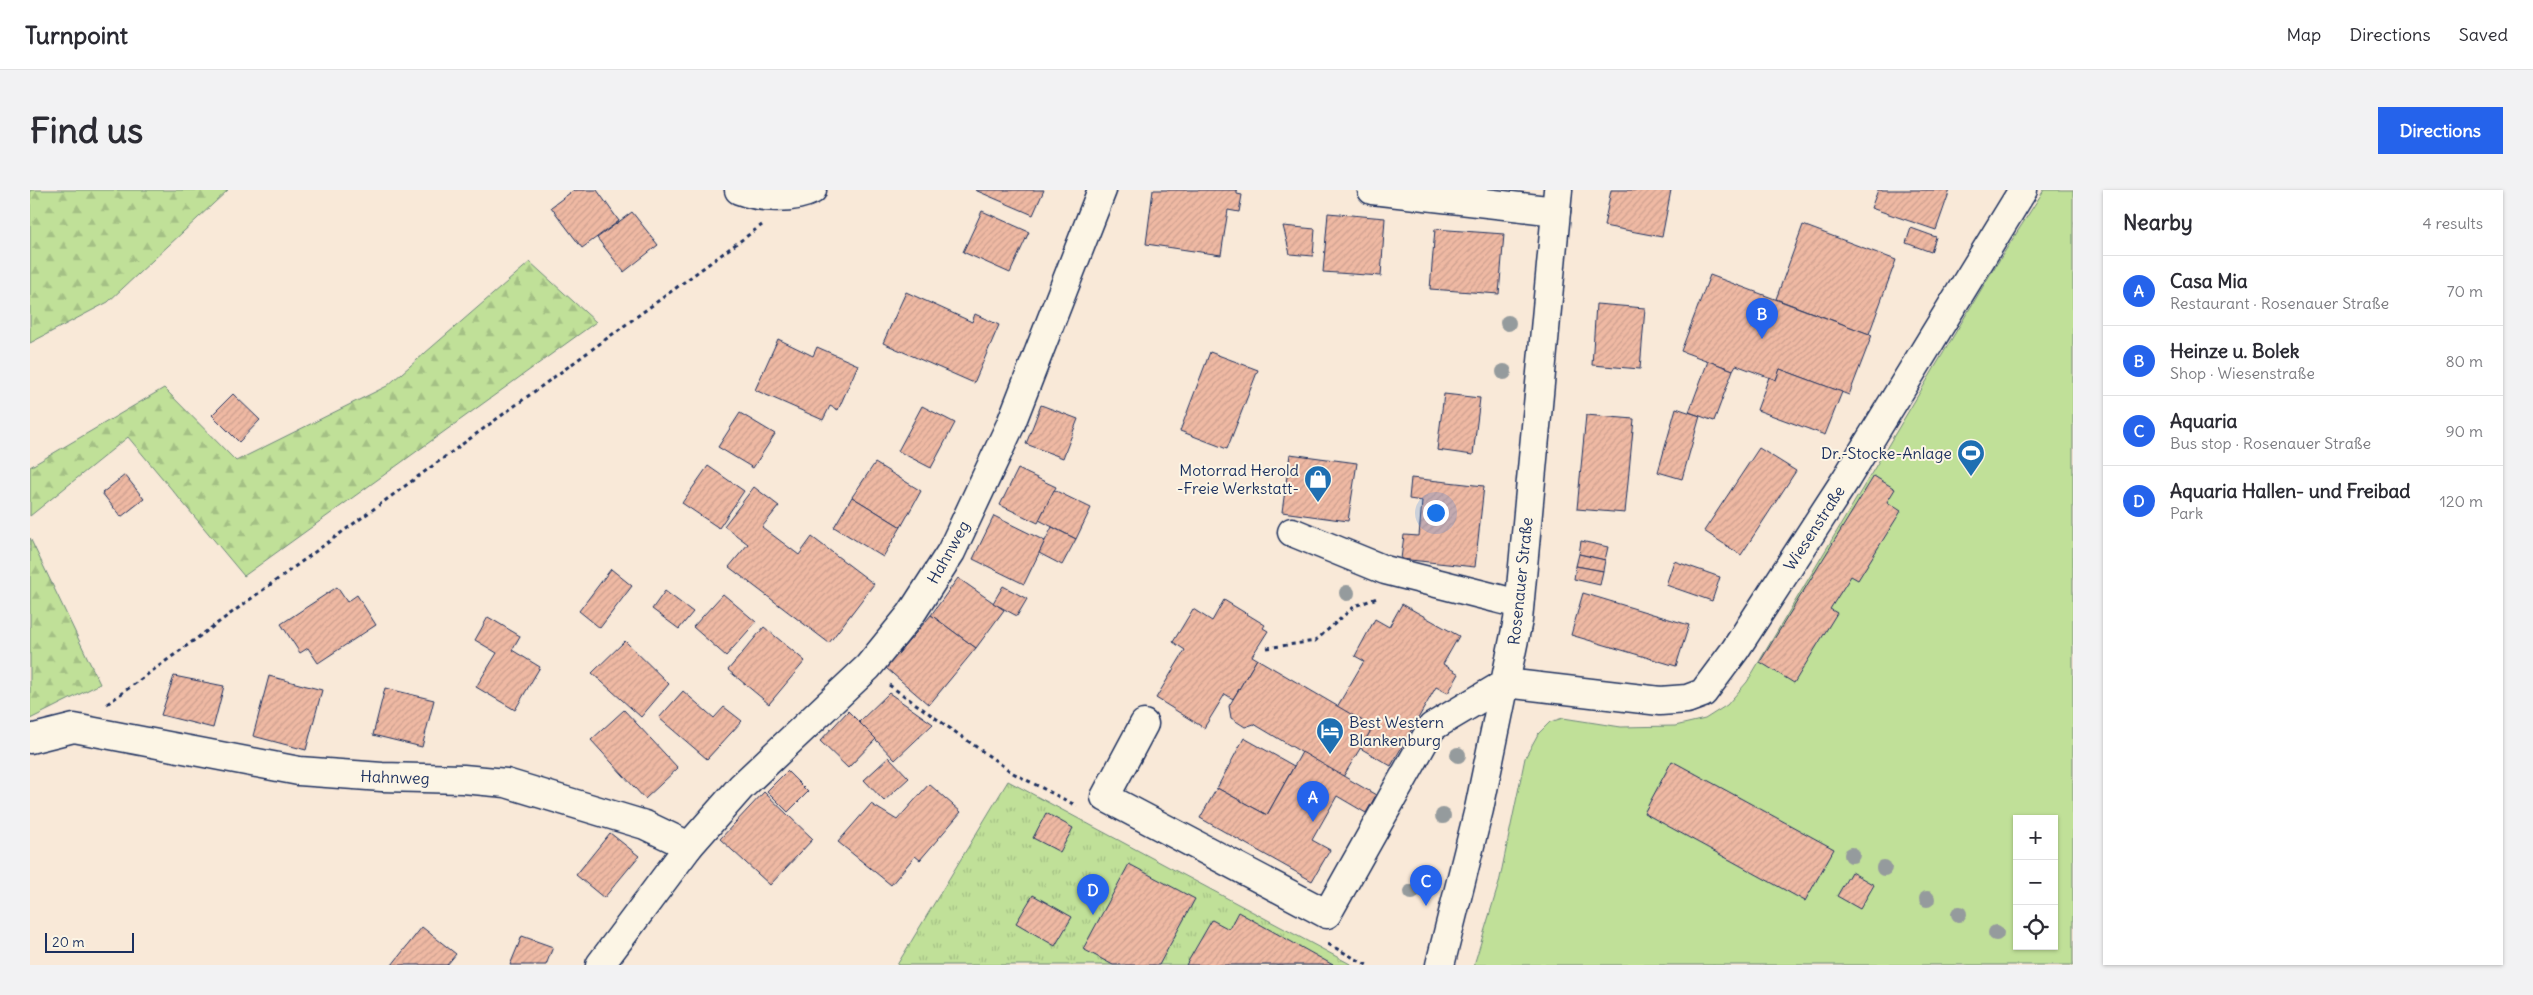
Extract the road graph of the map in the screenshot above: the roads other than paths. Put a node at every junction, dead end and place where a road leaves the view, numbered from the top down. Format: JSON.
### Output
{"nodes":[{"id":1,"x":740,"y":190,"type":"edge"},
{"id":2,"x":812,"y":190,"type":"edge"},
{"id":3,"x":1102,"y":190,"type":"edge"},
{"id":4,"x":1372,"y":190,"type":"edge"},
{"id":5,"x":2023,"y":190,"type":"edge"},
{"id":6,"x":1557,"y":201,"type":"edge"},
{"id":7,"x":1292,"y":532,"type":"dead end"},
{"id":8,"x":1519,"y":604,"type":"junction"},
{"id":9,"x":1506,"y":683,"type":"junction"},
{"id":10,"x":1144,"y":724,"type":"dead end"},
{"id":11,"x":30,"y":739,"type":"edge"},
{"id":12,"x":689,"y":846,"type":"junction"},
{"id":13,"x":600,"y":965,"type":"edge"},
{"id":14,"x":1440,"y":965,"type":"edge"}],
"edges":[{"from":1,"to":2,"type":"street"},
{"from":3,"to":12,"type":"street","name":"Hahnweg"},
{"from":4,"to":6,"type":"street"},
{"from":5,"to":9,"type":"street","name":"Wiesenstraße"},
{"from":6,"to":8,"type":"street","name":"Rosenauer Straße"},
{"from":7,"to":8,"type":"street"},
{"from":8,"to":9,"type":"street","name":"Rosenauer Straße"},
{"from":9,"to":10,"type":"street"},
{"from":9,"to":14,"type":"street","name":"Rosenauer Straße"},
{"from":11,"to":12,"type":"street","name":"Hahnweg"},
{"from":12,"to":13,"type":"street","name":"Hahnweg"}]}
